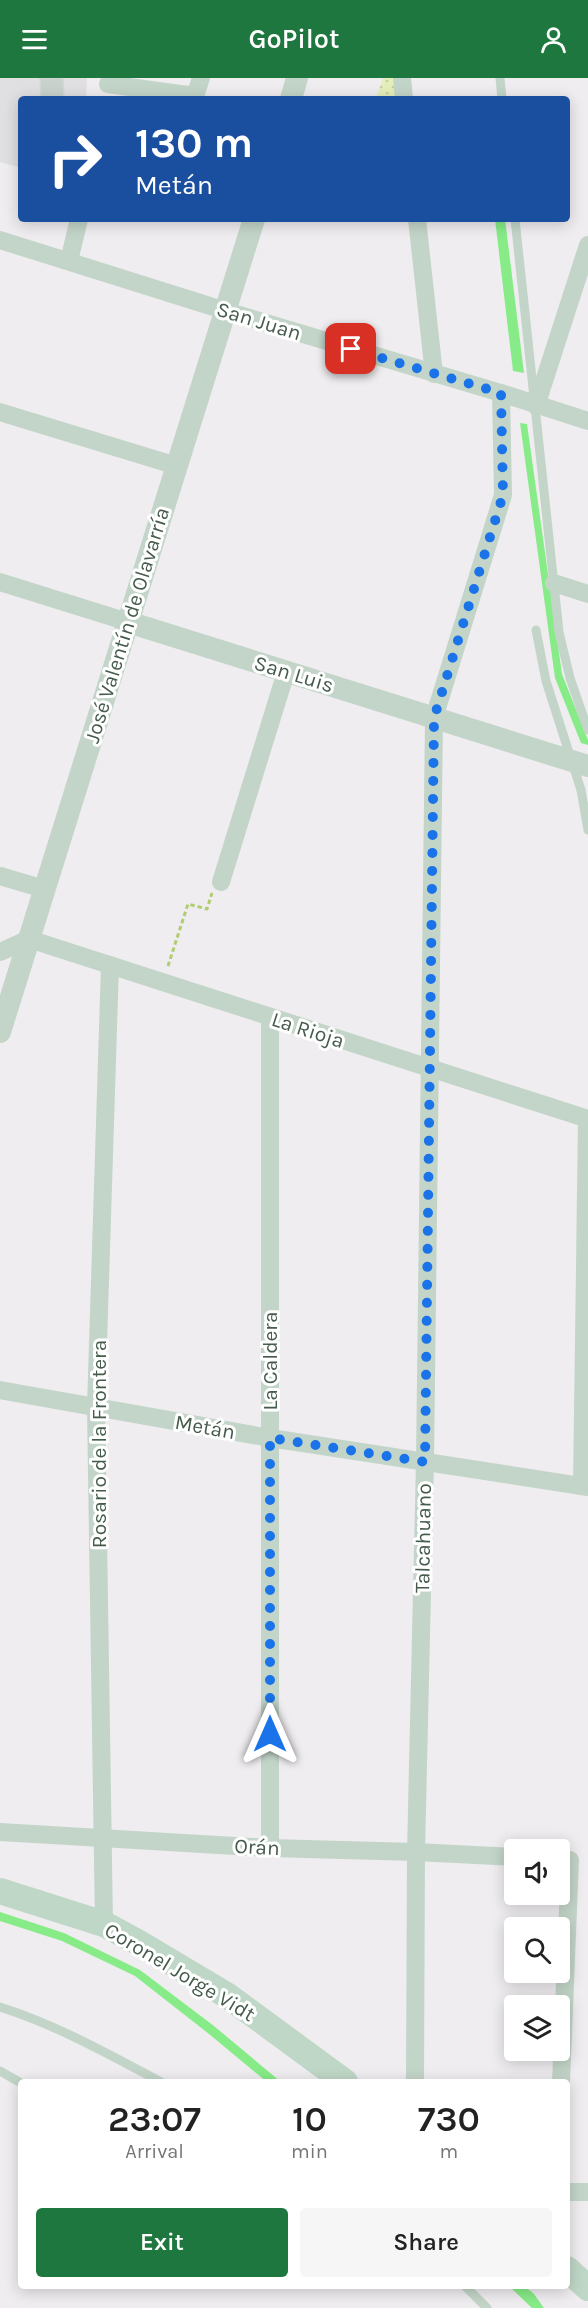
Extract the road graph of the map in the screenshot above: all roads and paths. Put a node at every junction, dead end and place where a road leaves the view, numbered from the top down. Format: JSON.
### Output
{"nodes":[{"id":1,"x":201,"y":78,"type":"edge"},
{"id":2,"x":297,"y":78,"type":"edge"},
{"id":3,"x":402,"y":78,"type":"edge"},
{"id":4,"x":500,"y":78,"type":"edge"},
{"id":5,"x":107,"y":87,"type":"edge"},
{"id":6,"x":179,"y":96,"type":"edge"},
{"id":7,"x":196,"y":96,"type":"edge"},
{"id":8,"x":292,"y":96,"type":"edge"},
{"id":9,"x":404,"y":96,"type":"edge"},
{"id":10,"x":502,"y":96,"type":"edge"},
{"id":11,"x":78,"y":222,"type":"edge"},
{"id":12,"x":253,"y":222,"type":"edge"},
{"id":13,"x":417,"y":222,"type":"edge"},
{"id":14,"x":515,"y":222,"type":"edge"},
{"id":15,"x":0,"y":240,"type":"edge"},
{"id":16,"x":588,"y":246,"type":"edge"},
{"id":17,"x":69,"y":261,"type":"junction"},
{"id":18,"x":226,"y":311,"type":"junction"},
{"id":19,"x":434,"y":374,"type":"junction"},
{"id":20,"x":501,"y":393,"type":"junction"},
{"id":21,"x":536,"y":406,"type":"junction"},
{"id":22,"x":0,"y":412,"type":"edge"},
{"id":23,"x":588,"y":422,"type":"edge"},
{"id":24,"x":177,"y":466,"type":"junction"},
{"id":25,"x":0,"y":582,"type":"edge"},
{"id":26,"x":554,"y":583,"type":"junction"},
{"id":27,"x":588,"y":594,"type":"edge"},
{"id":28,"x":128,"y":622,"type":"junction"},
{"id":29,"x":536,"y":630,"type":"dead end"},
{"id":30,"x":286,"y":672,"type":"junction"},
{"id":31,"x":434,"y":718,"type":"junction"},
{"id":32,"x":588,"y":730,"type":"edge"},
{"id":33,"x":581,"y":764,"type":"edge"},
{"id":34,"x":588,"y":830,"type":"edge"},
{"id":35,"x":0,"y":876,"type":"edge"},
{"id":36,"x":221,"y":882,"type":"joint"},
{"id":37,"x":44,"y":889,"type":"junction"},
{"id":38,"x":29,"y":939,"type":"junction"},
{"id":39,"x":0,"y":952,"type":"edge"},
{"id":40,"x":110,"y":965,"type":"junction"},
{"id":41,"x":163,"y":982,"type":"junction"},
{"id":42,"x":270,"y":1017,"type":"junction"},
{"id":43,"x":0,"y":1032,"type":"edge"},
{"id":44,"x":430,"y":1069,"type":"junction"},
{"id":45,"x":587,"y":1119,"type":"edge"},
{"id":46,"x":0,"y":1390,"type":"edge"},
{"id":47,"x":96,"y":1407,"type":"junction"},
{"id":48,"x":270,"y":1438,"type":"junction"},
{"id":49,"x":425,"y":1462,"type":"junction"},
{"id":50,"x":585,"y":1487,"type":"edge"},
{"id":51,"x":0,"y":1832,"type":"edge"},
{"id":52,"x":104,"y":1838,"type":"junction"},
{"id":53,"x":270,"y":1848,"type":"junction"},
{"id":54,"x":416,"y":1852,"type":"junction"},
{"id":55,"x":504,"y":1856,"type":"edge"},
{"id":56,"x":572,"y":1860,"type":"edge"},
{"id":57,"x":0,"y":1891,"type":"edge"},
{"id":58,"x":104,"y":1924,"type":"junction"},
{"id":59,"x":0,"y":2007,"type":"edge"},
{"id":60,"x":0,"y":2071,"type":"edge"},
{"id":61,"x":155,"y":2079,"type":"edge"},
{"id":62,"x":341,"y":2079,"type":"edge"},
{"id":63,"x":415,"y":2079,"type":"edge"},
{"id":64,"x":561,"y":2079,"type":"edge"},
{"id":65,"x":18,"y":2081,"type":"edge"},
{"id":66,"x":570,"y":2192,"type":"edge"},
{"id":67,"x":588,"y":2192,"type":"edge"},
{"id":68,"x":570,"y":2272,"type":"edge"},
{"id":69,"x":588,"y":2288,"type":"edge"},
{"id":70,"x":468,"y":2289,"type":"edge"},
{"id":71,"x":488,"y":2308,"type":"edge"}],
"edges":[{"from":1,"to":7,"type":"street"},
{"from":2,"to":8,"type":"street"},
{"from":3,"to":9,"type":"street"},
{"from":4,"to":10,"type":"lane"},
{"from":5,"to":6,"type":"street"},
{"from":11,"to":17,"type":"street"},
{"from":12,"to":18,"type":"street","name":"José Valentín de Olavarría"},
{"from":13,"to":19,"type":"street"},
{"from":14,"to":21,"type":"lane"},
{"from":15,"to":17,"type":"street","name":"San Juan"},
{"from":16,"to":21,"type":"street"},
{"from":17,"to":18,"type":"street","name":"San Juan"},
{"from":18,"to":19,"type":"street","name":"San Juan"},
{"from":18,"to":24,"type":"street","name":"José Valentín de Olavarría"},
{"from":19,"to":20,"type":"street","name":"San Juan"},
{"from":20,"to":21,"type":"street","name":"San Juan"},
{"from":20,"to":31,"type":"street","name":"Talcahuano"},
{"from":21,"to":23,"type":"street","name":"San Juan"},
{"from":21,"to":26,"type":"lane"},
{"from":22,"to":24,"type":"street"},
{"from":24,"to":28,"type":"street","name":"José Valentín de Olavarría"},
{"from":25,"to":28,"type":"street","name":"San Luis"},
{"from":26,"to":27,"type":"street"},
{"from":26,"to":32,"type":"lane"},
{"from":28,"to":30,"type":"street","name":"San Luis"},
{"from":28,"to":37,"type":"street","name":"José Valentín de Olavarría"},
{"from":29,"to":33,"type":"lane"},
{"from":30,"to":31,"type":"street","name":"San Luis"},
{"from":30,"to":36,"type":"street"},
{"from":31,"to":33,"type":"street","name":"San Luis"},
{"from":31,"to":44,"type":"street","name":"Talcahuano"},
{"from":33,"to":34,"type":"lane"},
{"from":35,"to":37,"type":"street"},
{"from":36,"to":41,"type":"path"},
{"from":37,"to":38,"type":"street","name":"José Valentín de Olavarría"},
{"from":38,"to":39,"type":"street"},
{"from":38,"to":40,"type":"street","name":"La Rioja"},
{"from":38,"to":43,"type":"street","name":"José Valentín de Olavarría"},
{"from":40,"to":41,"type":"street","name":"La Rioja"},
{"from":40,"to":47,"type":"street","name":"Rosario de la Frontera"},
{"from":41,"to":42,"type":"street","name":"La Rioja"},
{"from":42,"to":44,"type":"street","name":"La Rioja"},
{"from":42,"to":48,"type":"street","name":"La Caldera"},
{"from":44,"to":45,"type":"street","name":"La Rioja"},
{"from":44,"to":49,"type":"street","name":"Talcahuano"},
{"from":45,"to":50,"type":"street"},
{"from":46,"to":47,"type":"street","name":"Metán"},
{"from":47,"to":48,"type":"street","name":"Metán"},
{"from":47,"to":52,"type":"street","name":"Rosario de la Frontera"},
{"from":48,"to":49,"type":"street","name":"Metán"},
{"from":48,"to":53,"type":"street","name":"La Caldera"},
{"from":49,"to":50,"type":"street","name":"Metán"},
{"from":49,"to":54,"type":"street","name":"Talcahuano"},
{"from":51,"to":52,"type":"street","name":"Orán"},
{"from":52,"to":53,"type":"street","name":"Orán"},
{"from":52,"to":58,"type":"street","name":"Rosario de la Frontera"},
{"from":53,"to":54,"type":"street","name":"Orán"},
{"from":54,"to":55,"type":"street","name":"Orán"},
{"from":54,"to":63,"type":"street","name":"Talcahuano"},
{"from":56,"to":64,"type":"street"},
{"from":57,"to":58,"type":"main road","name":"Coronel Jorge Vidt"},
{"from":58,"to":62,"type":"main road","name":"Coronel Jorge Vidt"},
{"from":59,"to":61,"type":"lane"},
{"from":60,"to":65,"type":"lane"},
{"from":66,"to":67,"type":"street"},
{"from":68,"to":69,"type":"main road"},
{"from":70,"to":71,"type":"lane"}]}
